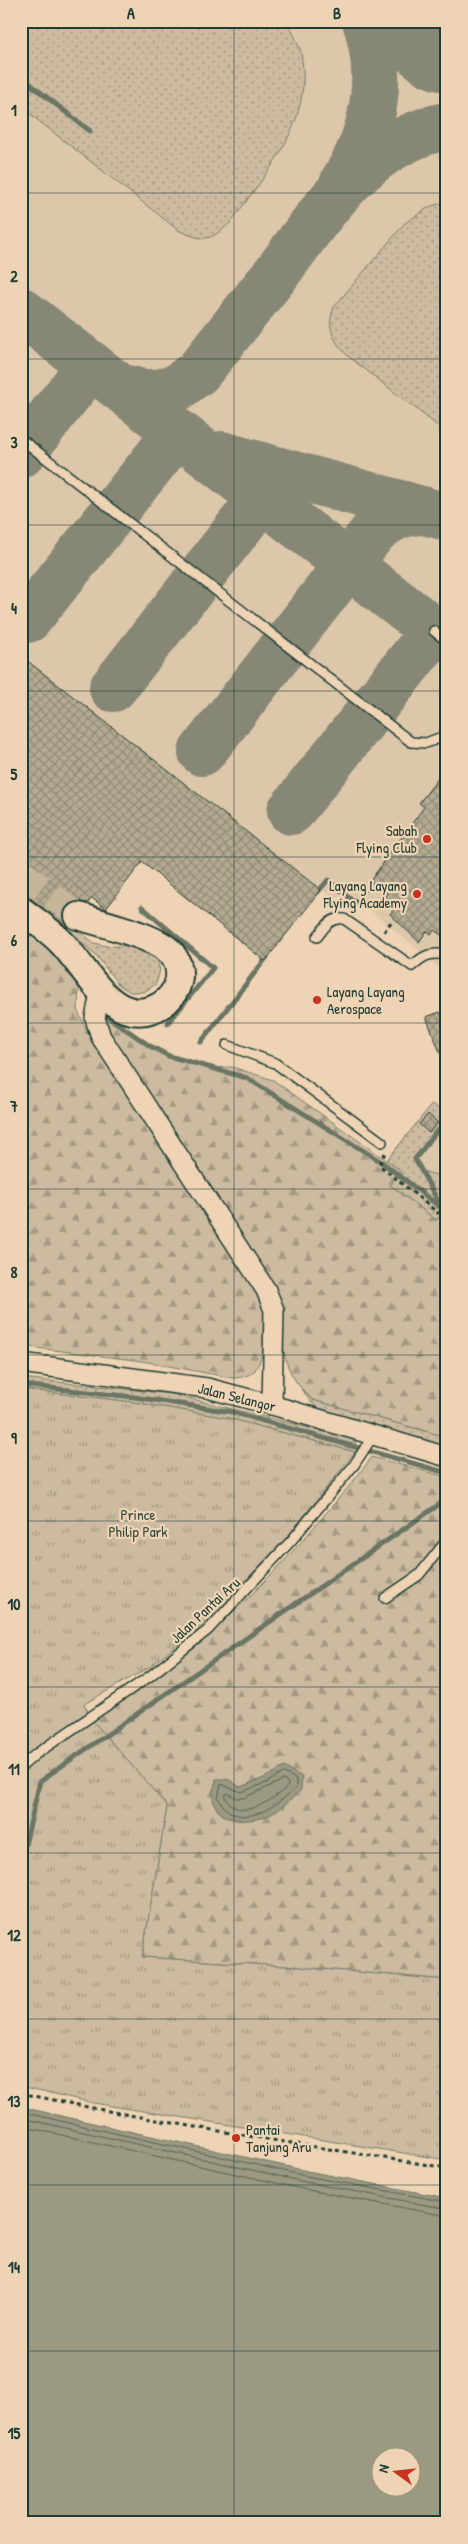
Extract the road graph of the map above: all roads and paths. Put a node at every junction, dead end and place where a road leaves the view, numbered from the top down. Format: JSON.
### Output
{"nodes":[{"id":1,"x":21,"y":439,"type":"edge"},
{"id":2,"x":434,"y":631,"type":"dead end"},
{"id":3,"x":447,"y":641,"type":"edge"},
{"id":4,"x":447,"y":735,"type":"edge"},
{"id":5,"x":372,"y":882,"type":"dead end"},
{"id":6,"x":21,"y":910,"type":"edge"},
{"id":7,"x":78,"y":916,"type":"tunnel mouth"},
{"id":8,"x":394,"y":918,"type":"dead end"},
{"id":9,"x":344,"y":919,"type":"junction"},
{"id":10,"x":317,"y":937,"type":"dead end"},
{"id":11,"x":378,"y":941,"type":"junction"},
{"id":12,"x":447,"y":954,"type":"edge"},
{"id":13,"x":101,"y":989,"type":"junction"},
{"id":14,"x":227,"y":1045,"type":"dead end"},
{"id":15,"x":382,"y":1142,"type":"dead end"},
{"id":16,"x":383,"y":1159,"type":"dead end"},
{"id":17,"x":446,"y":1209,"type":"edge"},
{"id":18,"x":21,"y":1363,"type":"edge"},
{"id":19,"x":272,"y":1405,"type":"junction"},
{"id":20,"x":373,"y":1436,"type":"junction"},
{"id":21,"x":447,"y":1457,"type":"edge"},
{"id":22,"x":447,"y":1540,"type":"edge"},
{"id":23,"x":385,"y":1598,"type":"dead end"},
{"id":24,"x":21,"y":1767,"type":"edge"},
{"id":25,"x":21,"y":2093,"type":"edge"},
{"id":26,"x":447,"y":2168,"type":"edge"}],
"edges":[{"from":1,"to":4,"type":"lane"},
{"from":2,"to":3,"type":"lane"},
{"from":5,"to":9,"type":"path"},
{"from":6,"to":13,"type":"main road"},
{"from":7,"to":13,"type":"main road"},
{"from":8,"to":11,"type":"path"},
{"from":9,"to":10,"type":"lane"},
{"from":9,"to":11,"type":"lane"},
{"from":11,"to":12,"type":"lane"},
{"from":13,"to":19,"type":"street"},
{"from":14,"to":15,"type":"lane"},
{"from":16,"to":17,"type":"path"},
{"from":18,"to":19,"type":"street","name":"Jalan Selangor"},
{"from":19,"to":20,"type":"street","name":"Jalan Selangor"},
{"from":20,"to":21,"type":"street","name":"Jalan Selangor"},
{"from":20,"to":24,"type":"lane","name":"Jalan Pantai Aru"},
{"from":22,"to":23,"type":"lane"},
{"from":25,"to":26,"type":"path"}]}
